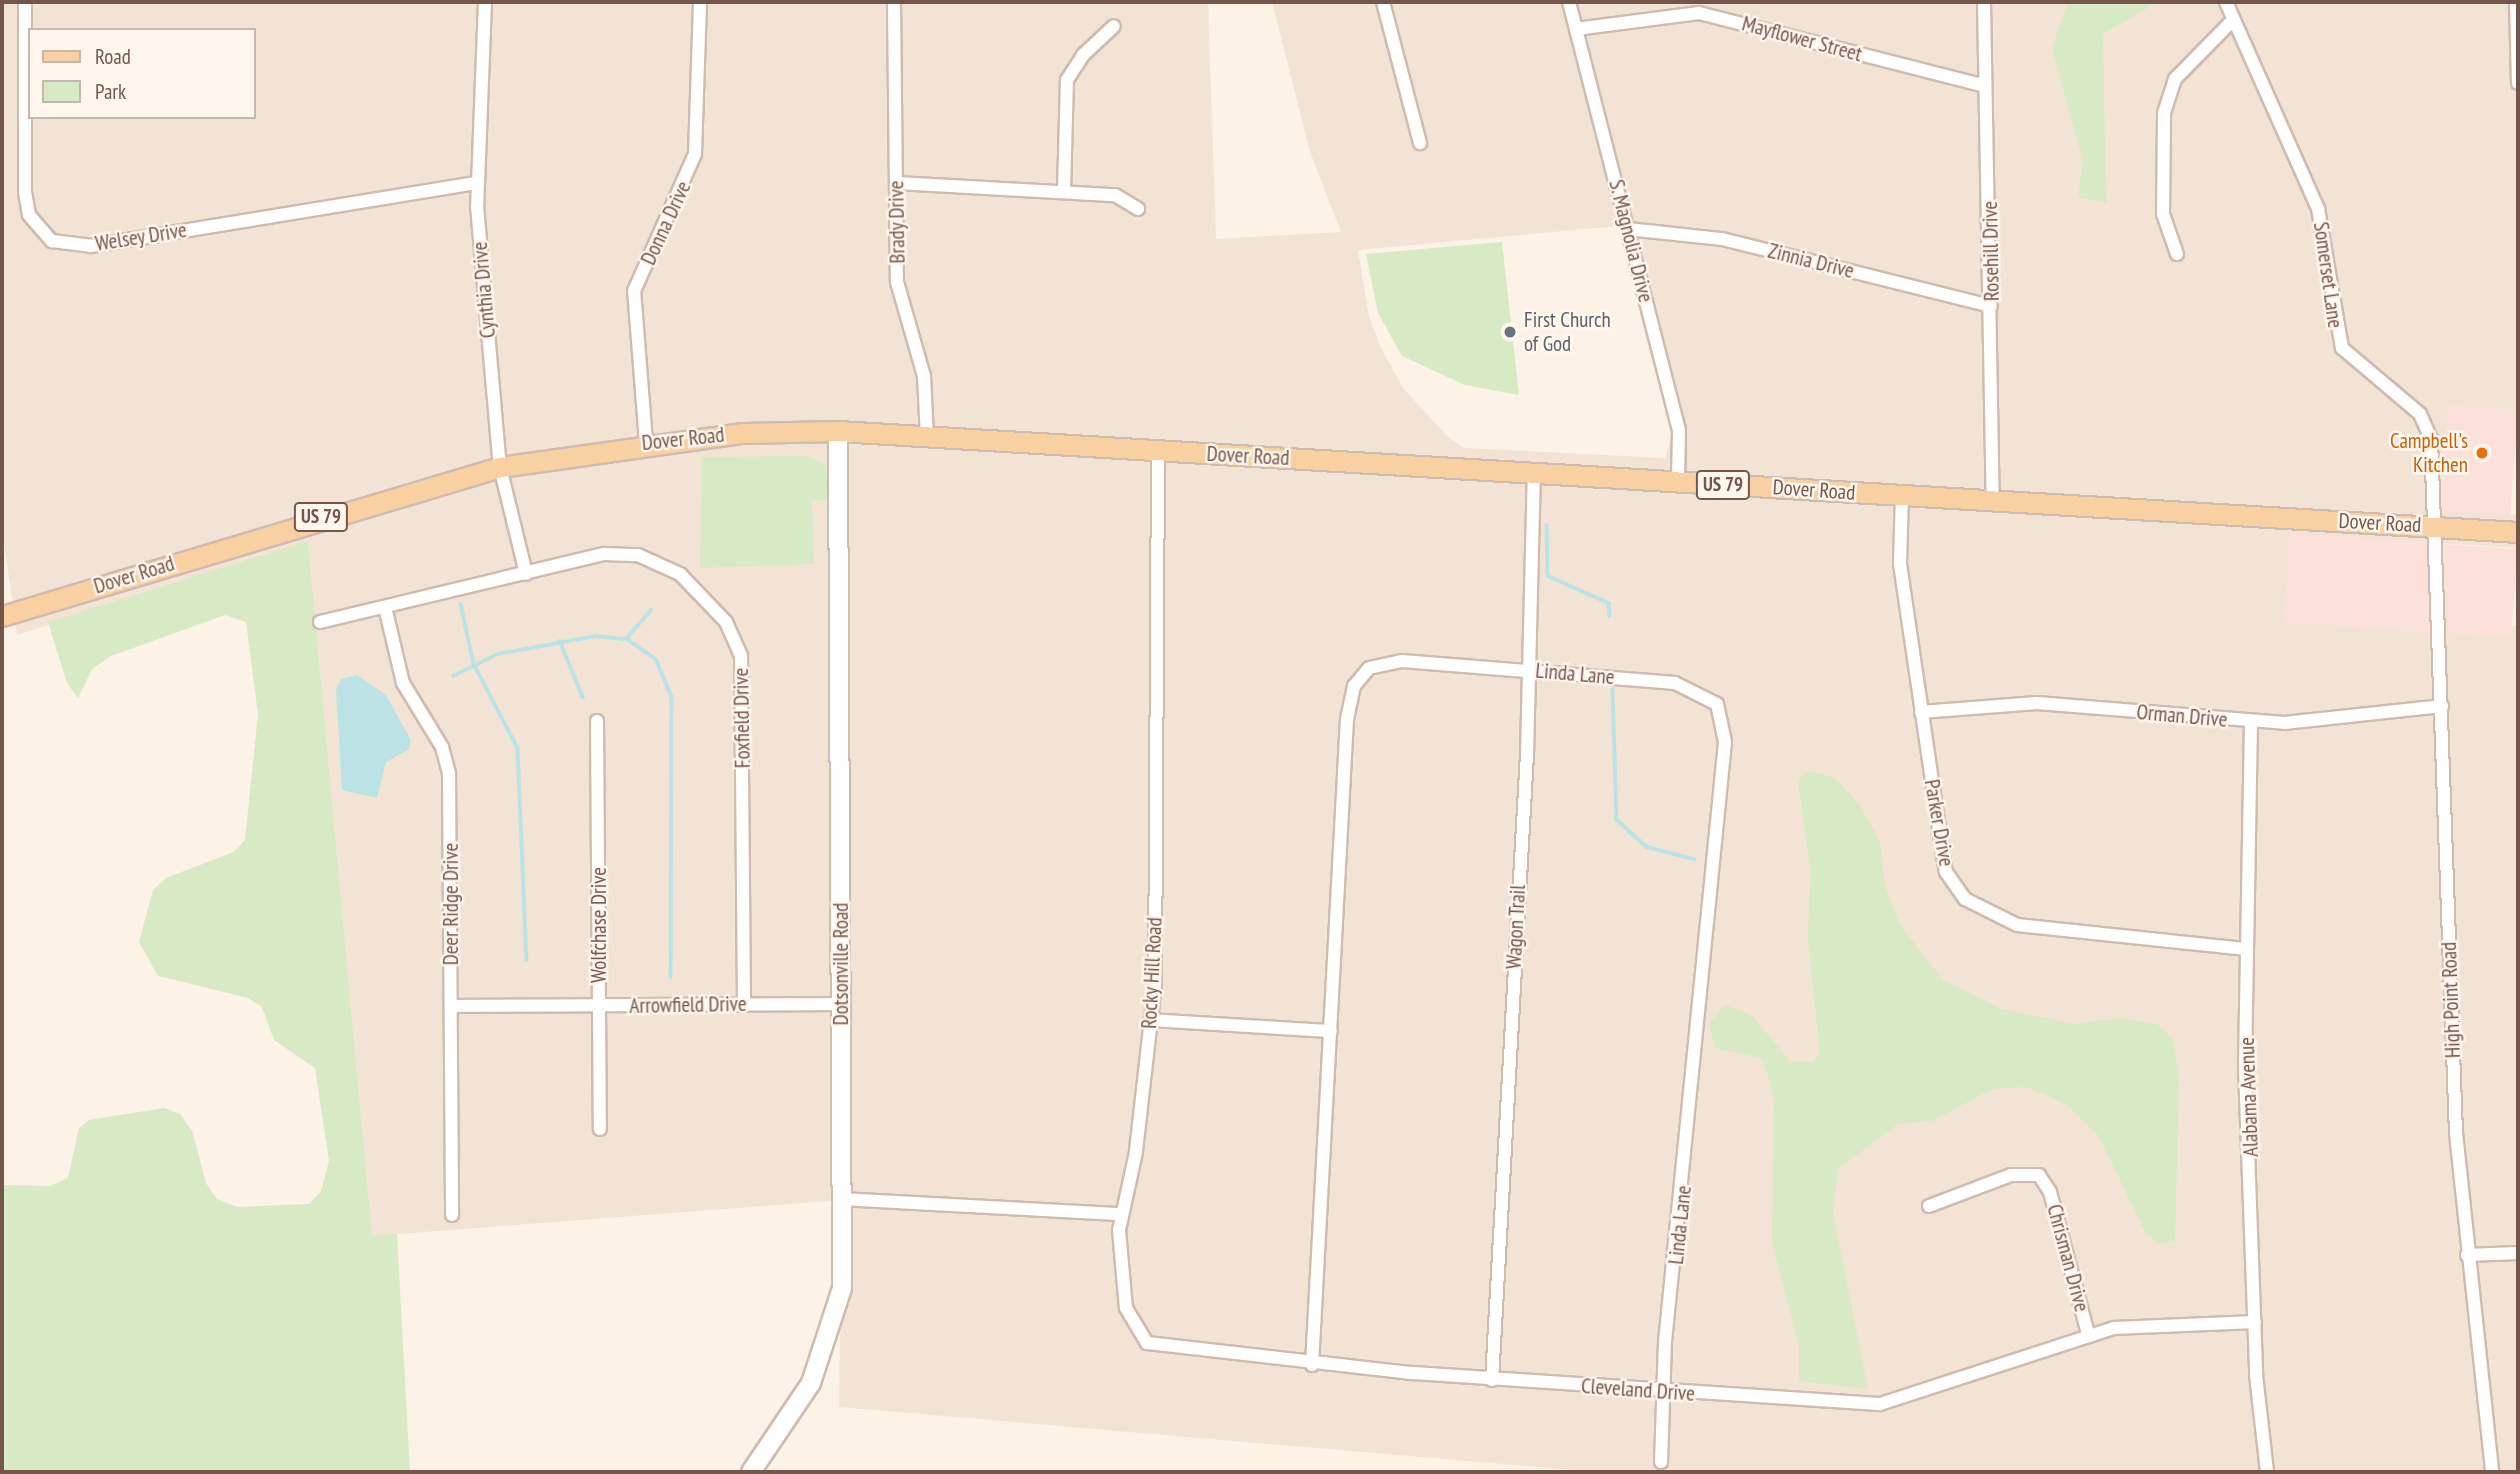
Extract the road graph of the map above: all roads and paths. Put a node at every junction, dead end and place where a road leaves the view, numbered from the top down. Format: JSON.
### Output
{"nodes":[{"id":1,"x":25,"y":2,"type":"edge"},
{"id":2,"x":485,"y":2,"type":"edge"},
{"id":3,"x":701,"y":2,"type":"edge"},
{"id":4,"x":894,"y":2,"type":"edge"},
{"id":5,"x":1383,"y":2,"type":"edge"},
{"id":6,"x":1569,"y":2,"type":"edge"},
{"id":7,"x":1984,"y":2,"type":"edge"},
{"id":8,"x":2225,"y":2,"type":"edge"},
{"id":9,"x":2516,"y":2,"type":"edge"},
{"id":10,"x":2233,"y":20,"type":"junction"},
{"id":11,"x":1114,"y":26,"type":"dead end"},
{"id":12,"x":1576,"y":29,"type":"junction"},
{"id":13,"x":2518,"y":83,"type":"edge"},
{"id":14,"x":1985,"y":86,"type":"junction"},
{"id":15,"x":1420,"y":143,"type":"dead end"},
{"id":16,"x":476,"y":183,"type":"junction"},
{"id":17,"x":897,"y":183,"type":"junction"},
{"id":18,"x":1064,"y":192,"type":"junction"},
{"id":19,"x":1139,"y":209,"type":"dead end"},
{"id":20,"x":1628,"y":229,"type":"junction"},
{"id":21,"x":2177,"y":254,"type":"dead end"},
{"id":22,"x":1991,"y":306,"type":"junction"},
{"id":23,"x":838,"y":431,"type":"junction"},
{"id":24,"x":927,"y":437,"type":"junction"},
{"id":25,"x":646,"y":442,"type":"junction"},
{"id":26,"x":1158,"y":451,"type":"junction"},
{"id":27,"x":500,"y":467,"type":"junction"},
{"id":28,"x":1534,"y":474,"type":"junction"},
{"id":29,"x":1678,"y":482,"type":"junction"},
{"id":30,"x":1902,"y":495,"type":"junction"},
{"id":31,"x":1993,"y":501,"type":"junction"},
{"id":32,"x":2438,"y":526,"type":"junction"},
{"id":33,"x":2518,"y":532,"type":"edge"},
{"id":34,"x":526,"y":574,"type":"junction"},
{"id":35,"x":386,"y":607,"type":"junction"},
{"id":36,"x":2,"y":616,"type":"edge"},
{"id":37,"x":320,"y":622,"type":"dead end"},
{"id":38,"x":1528,"y":670,"type":"junction"},
{"id":39,"x":2442,"y":706,"type":"junction"},
{"id":40,"x":1921,"y":712,"type":"junction"},
{"id":41,"x":597,"y":721,"type":"dead end"},
{"id":42,"x":2251,"y":722,"type":"junction"},
{"id":43,"x":2247,"y":949,"type":"junction"},
{"id":44,"x":744,"y":1004,"type":"junction"},
{"id":45,"x":841,"y":1004,"type":"junction"},
{"id":46,"x":451,"y":1006,"type":"junction"},
{"id":47,"x":599,"y":1006,"type":"junction"},
{"id":48,"x":1150,"y":1020,"type":"junction"},
{"id":49,"x":1331,"y":1031,"type":"junction"},
{"id":50,"x":600,"y":1129,"type":"dead end"},
{"id":51,"x":842,"y":1199,"type":"junction"},
{"id":52,"x":1929,"y":1206,"type":"dead end"},
{"id":53,"x":1121,"y":1214,"type":"junction"},
{"id":54,"x":452,"y":1216,"type":"dead end"},
{"id":55,"x":2518,"y":1253,"type":"edge"},
{"id":56,"x":2467,"y":1255,"type":"junction"},
{"id":57,"x":2255,"y":1322,"type":"junction"},
{"id":58,"x":2088,"y":1334,"type":"junction"},
{"id":59,"x":1312,"y":1365,"type":"junction"},
{"id":60,"x":1492,"y":1380,"type":"junction"},
{"id":61,"x":1665,"y":1392,"type":"junction"},
{"id":62,"x":1661,"y":1462,"type":"dead end"},
{"id":63,"x":751,"y":1472,"type":"edge"},
{"id":64,"x":2267,"y":1472,"type":"edge"},
{"id":65,"x":2492,"y":1472,"type":"edge"}],
"edges":[{"from":1,"to":16,"type":"street","name":"Welsey Drive"},
{"from":2,"to":16,"type":"street","name":"Cynthia Drive"},
{"from":3,"to":25,"type":"street","name":"Donna Drive"},
{"from":4,"to":17,"type":"street","name":"Brady Drive"},
{"from":5,"to":15,"type":"street"},
{"from":6,"to":12,"type":"street","name":"S. Magnolia Drive"},
{"from":7,"to":14,"type":"street","name":"Rosehill Drive"},
{"from":8,"to":10,"type":"street","name":"Somerset Lane"},
{"from":9,"to":13,"type":"street"},
{"from":10,"to":21,"type":"street"},
{"from":10,"to":32,"type":"street","name":"Somerset Lane"},
{"from":11,"to":18,"type":"street"},
{"from":12,"to":14,"type":"street","name":"Mayflower Street"},
{"from":12,"to":20,"type":"street","name":"S. Magnolia Drive"},
{"from":14,"to":22,"type":"street","name":"Rosehill Drive"},
{"from":16,"to":27,"type":"street","name":"Cynthia Drive"},
{"from":17,"to":18,"type":"street"},
{"from":17,"to":24,"type":"street","name":"Brady Drive"},
{"from":18,"to":19,"type":"street"},
{"from":20,"to":22,"type":"street","name":"Zinnia Drive"},
{"from":20,"to":29,"type":"street","name":"S. Magnolia Drive"},
{"from":22,"to":31,"type":"street","name":"Rosehill Drive"},
{"from":23,"to":24,"type":"main road","name":"Dover Road","number":"US 79"},
{"from":23,"to":25,"type":"main road","name":"Dover Road","number":"US 79"},
{"from":23,"to":45,"type":"main road","name":"Dotsonville Road"},
{"from":24,"to":26,"type":"main road","name":"Dover Road","number":"US 79"},
{"from":25,"to":27,"type":"main road","name":"Dover Road","number":"US 79"},
{"from":26,"to":28,"type":"main road","name":"Dover Road","number":"US 79"},
{"from":26,"to":48,"type":"street","name":"Rocky Hill Road"},
{"from":27,"to":34,"type":"street","name":"Cynthia Drive"},
{"from":27,"to":36,"type":"main road","name":"Dover Road","number":"US 79"},
{"from":28,"to":29,"type":"main road","name":"Dover Road","number":"US 79"},
{"from":28,"to":38,"type":"street","name":"Wagon Trail"},
{"from":29,"to":30,"type":"main road","name":"Dover Road","number":"US 79"},
{"from":30,"to":31,"type":"main road","name":"Dover Road","number":"US 79"},
{"from":30,"to":40,"type":"street","name":"Parker Drive"},
{"from":31,"to":32,"type":"main road","name":"Dover Road","number":"US 79"},
{"from":32,"to":33,"type":"main road","name":"Dover Road","number":"US 79"},
{"from":32,"to":39,"type":"street","name":"High Point Road"},
{"from":34,"to":35,"type":"street","name":"Foxfield Drive"},
{"from":34,"to":44,"type":"street","name":"Foxfield Drive"},
{"from":35,"to":37,"type":"street","name":"Foxfield Drive"},
{"from":35,"to":46,"type":"street","name":"Deer Ridge Drive"},
{"from":38,"to":49,"type":"street","name":"Linda Lane"},
{"from":38,"to":60,"type":"street","name":"Wagon Trail"},
{"from":38,"to":61,"type":"street","name":"Linda Lane"},
{"from":39,"to":42,"type":"street","name":"Orman Drive"},
{"from":39,"to":56,"type":"street","name":"High Point Road"},
{"from":40,"to":42,"type":"street","name":"Orman Drive"},
{"from":40,"to":43,"type":"street","name":"Parker Drive"},
{"from":41,"to":47,"type":"street","name":"Wolfchase Drive"},
{"from":42,"to":43,"type":"street","name":"Alabama Avenue"},
{"from":43,"to":57,"type":"street","name":"Alabama Avenue"},
{"from":44,"to":45,"type":"street","name":"Arrowfield Drive"},
{"from":44,"to":47,"type":"street","name":"Arrowfield Drive"},
{"from":45,"to":51,"type":"main road","name":"Dotsonville Road"},
{"from":46,"to":47,"type":"street","name":"Arrowfield Drive"},
{"from":46,"to":54,"type":"street","name":"Deer Ridge Drive"},
{"from":47,"to":50,"type":"street","name":"Wolfchase Drive"},
{"from":48,"to":49,"type":"street"},
{"from":48,"to":53,"type":"street","name":"Rocky Hill Road"},
{"from":49,"to":59,"type":"street","name":"Linda Lane"},
{"from":51,"to":53,"type":"street"},
{"from":51,"to":63,"type":"main road","name":"Dotsonville Road"},
{"from":52,"to":58,"type":"street","name":"Chrisman Drive"},
{"from":53,"to":59,"type":"street","name":"Cleveland Drive"},
{"from":55,"to":56,"type":"street"},
{"from":56,"to":65,"type":"street","name":"High Point Road"},
{"from":57,"to":58,"type":"street","name":"Cleveland Drive"},
{"from":57,"to":64,"type":"street","name":"Alabama Avenue"},
{"from":58,"to":61,"type":"street","name":"Cleveland Drive"},
{"from":59,"to":60,"type":"street","name":"Cleveland Drive"},
{"from":60,"to":61,"type":"street","name":"Cleveland Drive"},
{"from":61,"to":62,"type":"street","name":"Linda Lane"}]}
